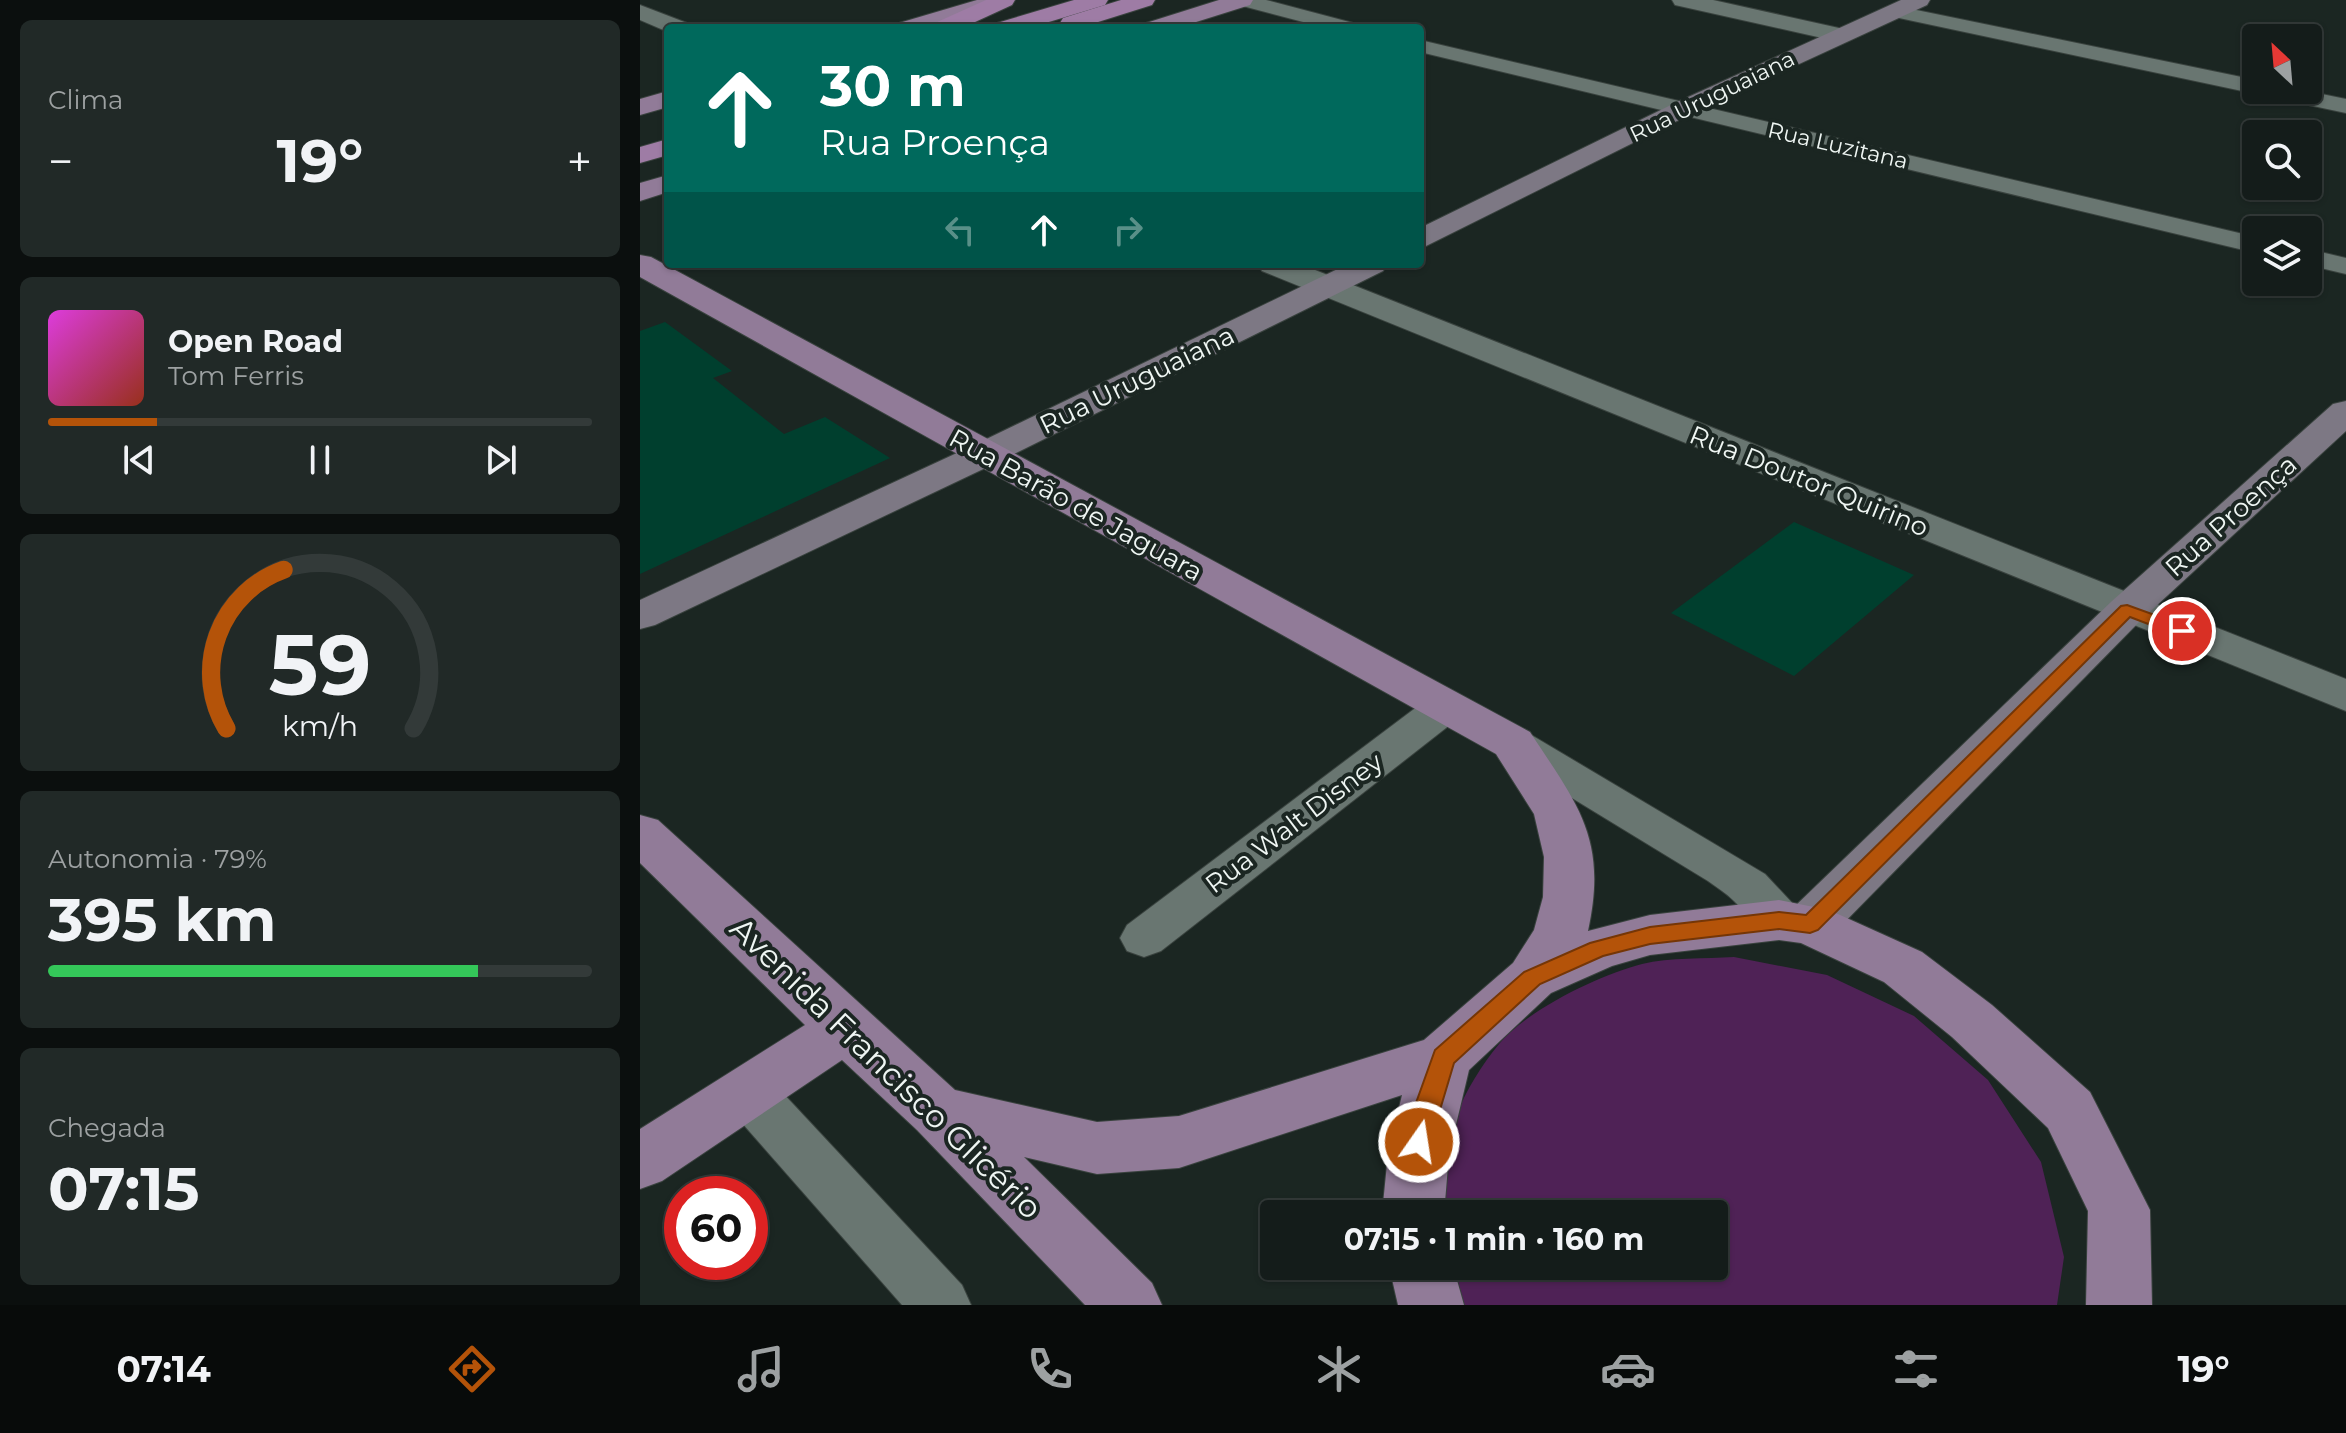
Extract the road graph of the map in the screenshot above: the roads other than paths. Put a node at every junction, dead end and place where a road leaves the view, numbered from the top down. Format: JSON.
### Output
{"nodes":[{"id":1,"x":1002,"y":0,"type":"edge"},
{"id":2,"x":1097,"y":0,"type":"edge"},
{"id":3,"x":1144,"y":0,"type":"edge"},
{"id":4,"x":1242,"y":0,"type":"edge"},
{"id":5,"x":1683,"y":0,"type":"edge"},
{"id":6,"x":1919,"y":0,"type":"edge"},
{"id":7,"x":1892,"y":11,"type":"junction"},
{"id":8,"x":640,"y":12,"type":"edge"},
{"id":9,"x":669,"y":24,"type":"edge"},
{"id":10,"x":921,"y":24,"type":"edge"},
{"id":11,"x":951,"y":24,"type":"edge"},
{"id":12,"x":1018,"y":24,"type":"edge"},
{"id":13,"x":1066,"y":24,"type":"edge"},
{"id":14,"x":1167,"y":24,"type":"edge"},
{"id":15,"x":1335,"y":24,"type":"edge"},
{"id":16,"x":1840,"y":35,"type":"junction"},
{"id":17,"x":1424,"y":47,"type":"edge"},
{"id":18,"x":2242,"y":84,"type":"edge"},
{"id":19,"x":664,"y":100,"type":"edge"},
{"id":20,"x":2322,"y":101,"type":"edge"},
{"id":21,"x":2346,"y":106,"type":"edge"},
{"id":22,"x":640,"y":107,"type":"edge"},
{"id":23,"x":1684,"y":108,"type":"junction"},
{"id":24,"x":664,"y":184,"type":"edge"},
{"id":25,"x":640,"y":192,"type":"edge"},
{"id":26,"x":1424,"y":238,"type":"edge"},
{"id":27,"x":2242,"y":242,"type":"edge"},
{"id":28,"x":2322,"y":260,"type":"edge"},
{"id":29,"x":640,"y":264,"type":"edge"},
{"id":30,"x":2346,"y":266,"type":"edge"},
{"id":31,"x":1283,"y":268,"type":"edge"},
{"id":32,"x":1364,"y":268,"type":"edge"},
{"id":33,"x":1327,"y":286,"type":"junction"},
{"id":34,"x":2346,"y":412,"type":"edge"},
{"id":35,"x":985,"y":454,"type":"junction"},
{"id":36,"x":2127,"y":610,"type":"junction"},
{"id":37,"x":640,"y":616,"type":"edge"},
{"id":38,"x":2346,"y":696,"type":"edge"},
{"id":39,"x":1445,"y":707,"type":"junction"},
{"id":40,"x":1513,"y":743,"type":"junction"},
{"id":41,"x":640,"y":833,"type":"edge"},
{"id":42,"x":1795,"y":922,"type":"junction"},
{"id":43,"x":1144,"y":938,"type":"dead end"},
{"id":44,"x":1532,"y":978,"type":"junction"},
{"id":45,"x":845,"y":1028,"type":"junction"},
{"id":46,"x":1444,"y":1057,"type":"junction"},
{"id":47,"x":747,"y":1091,"type":"junction"},
{"id":48,"x":938,"y":1112,"type":"junction"},
{"id":49,"x":640,"y":1162,"type":"edge"},
{"id":50,"x":1413,"y":1200,"type":"edge"},
{"id":51,"x":1425,"y":1280,"type":"edge"},
{"id":52,"x":941,"y":1305,"type":"edge"},
{"id":53,"x":1129,"y":1305,"type":"edge"},
{"id":54,"x":1431,"y":1305,"type":"edge"},
{"id":55,"x":2119,"y":1305,"type":"edge"}],
"edges":[{"from":1,"to":10,"type":"main road"},
{"from":1,"to":11,"type":"highway"},
{"from":2,"to":12,"type":"highway"},
{"from":3,"to":13,"type":"highway"},
{"from":4,"to":14,"type":"main road"},
{"from":4,"to":15,"type":"street"},
{"from":5,"to":16,"type":"street"},
{"from":6,"to":7,"type":"main road","name":"Rua Uruguaiana"},
{"from":7,"to":16,"type":"main road","name":"Rua Uruguaiana"},
{"from":7,"to":18,"type":"street"},
{"from":8,"to":9,"type":"street"},
{"from":16,"to":23,"type":"main road","name":"Rua Uruguaiana"},
{"from":17,"to":23,"type":"street","name":"Rua Luzitana"},
{"from":19,"to":22,"type":"main road"},
{"from":20,"to":21,"type":"street"},
{"from":23,"to":26,"type":"main road","name":"Rua Uruguaiana"},
{"from":23,"to":27,"type":"street","name":"Rua Luzitana"},
{"from":24,"to":25,"type":"main road"},
{"from":28,"to":30,"type":"street"},
{"from":29,"to":35,"type":"main road","name":"Rua Barão de Jaguara"},
{"from":31,"to":33,"type":"street","name":"Rua Doutor Quirino"},
{"from":32,"to":33,"type":"main road","name":"Rua Uruguaiana"},
{"from":33,"to":35,"type":"main road","name":"Rua Uruguaiana"},
{"from":33,"to":36,"type":"street","name":"Rua Doutor Quirino"},
{"from":34,"to":36,"type":"main road","name":"Rua Proença"},
{"from":35,"to":37,"type":"main road","name":"Rua Uruguaiana"},
{"from":35,"to":39,"type":"main road","name":"Rua Barão de Jaguara"},
{"from":36,"to":38,"type":"street","name":"Rua Doutor Quirino"},
{"from":36,"to":42,"type":"main road","name":"Rua Proença"},
{"from":39,"to":40,"type":"main road","name":"Rua Barão de Jaguara"},
{"from":39,"to":43,"type":"street","name":"Rua Walt Disney"},
{"from":40,"to":42,"type":"street"},
{"from":40,"to":44,"type":"main road"},
{"from":41,"to":45,"type":"main road","name":"Avenida Francisco Glicério"},
{"from":42,"to":44,"type":"main road"},
{"from":42,"to":55,"type":"main road"},
{"from":44,"to":46,"type":"main road"},
{"from":45,"to":47,"type":"main road"},
{"from":45,"to":48,"type":"main road","name":"Avenida Francisco Glicério"},
{"from":46,"to":48,"type":"main road"},
{"from":46,"to":50,"type":"main road"},
{"from":47,"to":49,"type":"main road"},
{"from":47,"to":52,"type":"street"},
{"from":48,"to":53,"type":"main road","name":"Avenida Francisco Glicério"},
{"from":51,"to":54,"type":"main road"}]}
